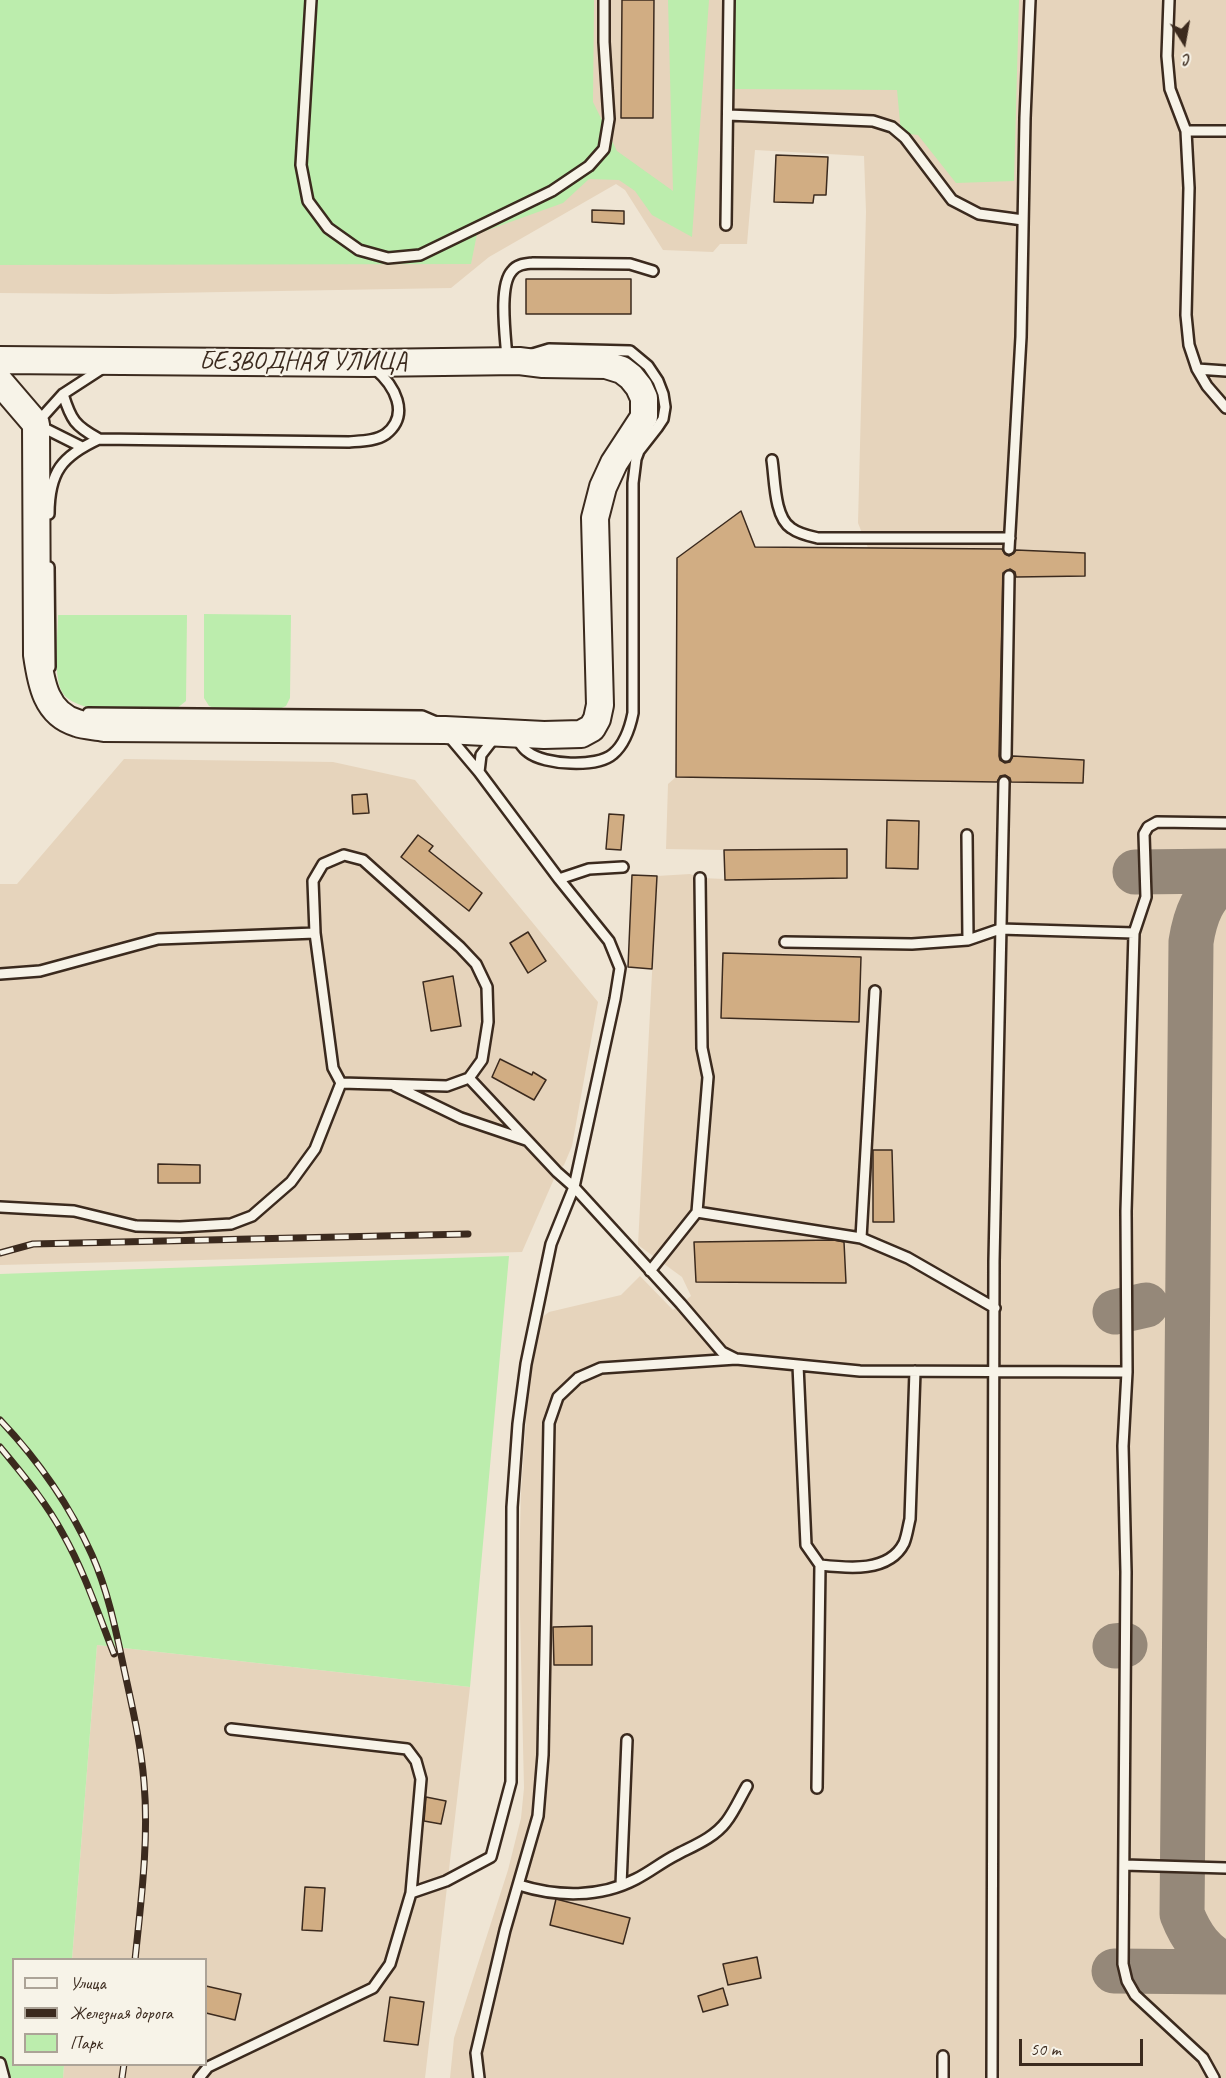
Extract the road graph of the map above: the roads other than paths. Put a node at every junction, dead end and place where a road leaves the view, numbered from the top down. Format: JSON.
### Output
{"nodes":[{"id":1,"x":311,"y":0,"type":"edge"},
{"id":2,"x":604,"y":0,"type":"edge"},
{"id":3,"x":729,"y":0,"type":"edge"},
{"id":4,"x":1030,"y":0,"type":"edge"},
{"id":5,"x":1169,"y":0,"type":"edge"},
{"id":6,"x":728,"y":115,"type":"junction"},
{"id":7,"x":1186,"y":131,"type":"junction"},
{"id":8,"x":1226,"y":131,"type":"edge"},
{"id":9,"x":1023,"y":220,"type":"junction"},
{"id":10,"x":726,"y":225,"type":"dead end"},
{"id":11,"x":653,"y":271,"type":"dead end"},
{"id":12,"x":0,"y":360,"type":"edge"},
{"id":13,"x":114,"y":361,"type":"junction"},
{"id":14,"x":513,"y":361,"type":"junction"},
{"id":15,"x":367,"y":363,"type":"junction"},
{"id":16,"x":1197,"y":369,"type":"junction"},
{"id":17,"x":1226,"y":371,"type":"edge"},
{"id":18,"x":0,"y":382,"type":"edge"},
{"id":19,"x":63,"y":394,"type":"junction"},
{"id":20,"x":1226,"y":408,"type":"edge"},
{"id":21,"x":36,"y":424,"type":"junction"},
{"id":22,"x":99,"y":439,"type":"junction"},
{"id":23,"x":82,"y":447,"type":"junction"},
{"id":24,"x":772,"y":460,"type":"dead end"},
{"id":25,"x":49,"y":528,"type":"dead end"},
{"id":26,"x":1010,"y":538,"type":"junction"},
{"id":27,"x":1009,"y":549,"type":"dead end"},
{"id":28,"x":49,"y":562,"type":"dead end"},
{"id":29,"x":1009,"y":576,"type":"dead end"},
{"id":30,"x":52,"y":674,"type":"dead end"},
{"id":31,"x":76,"y":710,"type":"dead end"},
{"id":32,"x":445,"y":730,"type":"junction"},
{"id":33,"x":505,"y":733,"type":"junction"},
{"id":34,"x":1006,"y":756,"type":"dead end"},
{"id":35,"x":480,"y":772,"type":"junction"},
{"id":36,"x":1004,"y":782,"type":"dead end"},
{"id":37,"x":1226,"y":823,"type":"edge"},
{"id":38,"x":967,"y":834,"type":"dead end"},
{"id":39,"x":623,"y":867,"type":"dead end"},
{"id":40,"x":700,"y":878,"type":"dead end"},
{"id":41,"x":559,"y":879,"type":"junction"},
{"id":42,"x":1000,"y":929,"type":"junction"},
{"id":43,"x":315,"y":933,"type":"junction"},
{"id":44,"x":1134,"y":933,"type":"junction"},
{"id":45,"x":968,"y":940,"type":"junction"},
{"id":46,"x":785,"y":942,"type":"dead end"},
{"id":47,"x":0,"y":974,"type":"edge"},
{"id":48,"x":875,"y":991,"type":"dead end"},
{"id":49,"x":469,"y":1078,"type":"junction"},
{"id":50,"x":341,"y":1083,"type":"junction"},
{"id":51,"x":392,"y":1085,"type":"junction"},
{"id":52,"x":528,"y":1141,"type":"junction"},
{"id":53,"x":574,"y":1187,"type":"junction"},
{"id":54,"x":0,"y":1207,"type":"edge"},
{"id":55,"x":697,"y":1212,"type":"junction"},
{"id":56,"x":861,"y":1238,"type":"junction"},
{"id":57,"x":651,"y":1271,"type":"junction"},
{"id":58,"x":995,"y":1308,"type":"junction"},
{"id":59,"x":736,"y":1359,"type":"junction"},
{"id":60,"x":798,"y":1365,"type":"junction"},
{"id":61,"x":915,"y":1371,"type":"junction"},
{"id":62,"x":995,"y":1372,"type":"junction"},
{"id":63,"x":1127,"y":1372,"type":"junction"},
{"id":64,"x":820,"y":1565,"type":"junction"},
{"id":65,"x":231,"y":1729,"type":"dead end"},
{"id":66,"x":627,"y":1740,"type":"dead end"},
{"id":67,"x":747,"y":1786,"type":"dead end"},
{"id":68,"x":817,"y":1788,"type":"dead end"},
{"id":69,"x":1124,"y":1865,"type":"junction"},
{"id":70,"x":1226,"y":1868,"type":"edge"},
{"id":71,"x":519,"y":1885,"type":"junction"},
{"id":72,"x":621,"y":1885,"type":"junction"},
{"id":73,"x":411,"y":1893,"type":"junction"},
{"id":74,"x":943,"y":2056,"type":"dead end"},
{"id":75,"x":0,"y":2063,"type":"edge"},
{"id":76,"x":4,"y":2078,"type":"edge"},
{"id":77,"x":199,"y":2078,"type":"edge"},
{"id":78,"x":479,"y":2078,"type":"edge"},
{"id":79,"x":944,"y":2078,"type":"edge"},
{"id":80,"x":992,"y":2078,"type":"edge"},
{"id":81,"x":1214,"y":2078,"type":"edge"}],
"edges":[{"from":1,"to":2,"type":"lane"},
{"from":3,"to":6,"type":"lane"},
{"from":4,"to":9,"type":"lane"},
{"from":5,"to":7,"type":"lane"},
{"from":6,"to":9,"type":"lane"},
{"from":6,"to":10,"type":"lane"},
{"from":7,"to":8,"type":"lane"},
{"from":7,"to":16,"type":"lane"},
{"from":9,"to":26,"type":"lane"},
{"from":11,"to":14,"type":"lane"},
{"from":12,"to":13,"type":"main road","name":"БЕЗВОДНАЯ УЛИЦА"},
{"from":13,"to":15,"type":"main road","name":"БЕЗВОДНАЯ УЛИЦА"},
{"from":13,"to":19,"type":"lane"},
{"from":14,"to":15,"type":"main road","name":"БЕЗВОДНАЯ УЛИЦА"},
{"from":14,"to":33,"type":"main road","name":"БЕЗВОДНАЯ УЛИЦА"},
{"from":14,"to":33,"type":"lane"},
{"from":15,"to":22,"type":"lane"},
{"from":16,"to":17,"type":"lane"},
{"from":16,"to":20,"type":"lane"},
{"from":18,"to":21,"type":"main road"},
{"from":19,"to":21,"type":"lane"},
{"from":19,"to":22,"type":"lane"},
{"from":21,"to":23,"type":"lane"},
{"from":21,"to":32,"type":"main road"},
{"from":22,"to":23,"type":"lane"},
{"from":23,"to":25,"type":"lane"},
{"from":24,"to":26,"type":"lane"},
{"from":26,"to":27,"type":"lane"},
{"from":28,"to":30,"type":"lane"},
{"from":29,"to":34,"type":"lane"},
{"from":31,"to":32,"type":"lane"},
{"from":32,"to":33,"type":"main road"},
{"from":32,"to":35,"type":"lane"},
{"from":33,"to":35,"type":"lane"},
{"from":35,"to":41,"type":"lane"},
{"from":36,"to":42,"type":"lane"},
{"from":37,"to":44,"type":"lane"},
{"from":38,"to":45,"type":"lane"},
{"from":39,"to":41,"type":"lane"},
{"from":40,"to":55,"type":"lane"},
{"from":41,"to":53,"type":"lane"},
{"from":42,"to":44,"type":"lane"},
{"from":42,"to":45,"type":"lane"},
{"from":42,"to":58,"type":"lane"},
{"from":43,"to":47,"type":"lane"},
{"from":43,"to":49,"type":"lane"},
{"from":43,"to":50,"type":"lane"},
{"from":44,"to":63,"type":"lane"},
{"from":45,"to":46,"type":"lane"},
{"from":48,"to":56,"type":"lane"},
{"from":49,"to":51,"type":"lane"},
{"from":49,"to":52,"type":"lane"},
{"from":50,"to":51,"type":"lane"},
{"from":50,"to":54,"type":"lane"},
{"from":51,"to":52,"type":"lane"},
{"from":52,"to":53,"type":"lane"},
{"from":53,"to":57,"type":"lane"},
{"from":53,"to":73,"type":"lane"},
{"from":55,"to":56,"type":"lane"},
{"from":55,"to":57,"type":"lane"},
{"from":56,"to":58,"type":"lane"},
{"from":57,"to":59,"type":"lane"},
{"from":58,"to":62,"type":"lane"},
{"from":59,"to":60,"type":"lane"},
{"from":59,"to":71,"type":"lane"},
{"from":60,"to":61,"type":"lane"},
{"from":60,"to":64,"type":"lane"},
{"from":61,"to":62,"type":"lane"},
{"from":61,"to":64,"type":"lane"},
{"from":62,"to":63,"type":"lane"},
{"from":62,"to":80,"type":"lane"},
{"from":63,"to":69,"type":"lane"},
{"from":64,"to":68,"type":"lane"},
{"from":65,"to":73,"type":"lane"},
{"from":66,"to":72,"type":"lane"},
{"from":67,"to":72,"type":"lane"},
{"from":69,"to":70,"type":"lane"},
{"from":69,"to":81,"type":"lane"},
{"from":71,"to":72,"type":"lane"},
{"from":71,"to":78,"type":"lane"},
{"from":73,"to":77,"type":"lane"},
{"from":74,"to":79,"type":"lane"},
{"from":75,"to":76,"type":"lane"}]}
